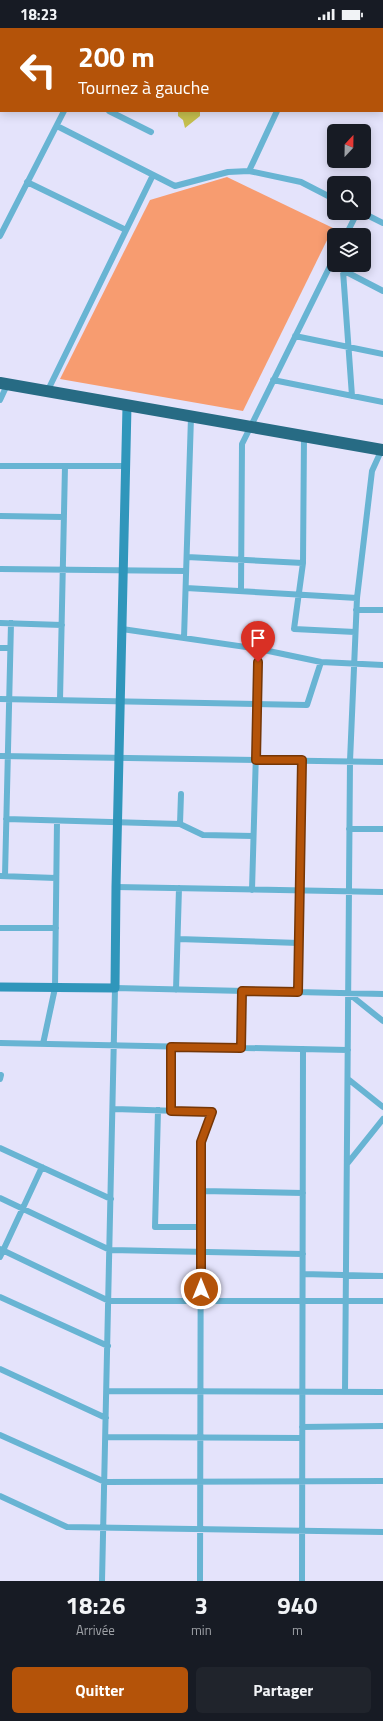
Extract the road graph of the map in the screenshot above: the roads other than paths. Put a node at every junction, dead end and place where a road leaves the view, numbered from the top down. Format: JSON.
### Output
{"nodes":[{"id":1,"x":64,"y":112,"type":"edge"},
{"id":2,"x":111,"y":112,"type":"edge"},
{"id":3,"x":277,"y":112,"type":"edge"},
{"id":4,"x":57,"y":126,"type":"junction"},
{"id":5,"x":151,"y":132,"type":"dead end"},
{"id":6,"x":249,"y":171,"type":"junction"},
{"id":7,"x":154,"y":175,"type":"junction"},
{"id":8,"x":27,"y":182,"type":"junction"},
{"id":9,"x":327,"y":195,"type":"edge"},
{"id":10,"x":371,"y":217,"type":"edge"},
{"id":11,"x":383,"y":223,"type":"edge"},
{"id":12,"x":126,"y":230,"type":"junction"},
{"id":13,"x":0,"y":236,"type":"edge"},
{"id":14,"x":327,"y":272,"type":"edge"},
{"id":15,"x":343,"y":272,"type":"edge"},
{"id":16,"x":345,"y":272,"type":"edge"},
{"id":17,"x":383,"y":291,"type":"edge"},
{"id":18,"x":295,"y":336,"type":"junction"},
{"id":19,"x":348,"y":347,"type":"junction"},
{"id":20,"x":383,"y":354,"type":"edge"},
{"id":21,"x":273,"y":380,"type":"junction"},
{"id":22,"x":4,"y":384,"type":"edge"},
{"id":23,"x":47,"y":392,"type":"junction"},
{"id":24,"x":352,"y":396,"type":"junction"},
{"id":25,"x":0,"y":400,"type":"edge"},
{"id":26,"x":383,"y":402,"type":"edge"},
{"id":27,"x":127,"y":406,"type":"junction"},
{"id":28,"x":191,"y":417,"type":"junction"},
{"id":29,"x":250,"y":427,"type":"junction"},
{"id":30,"x":304,"y":436,"type":"junction"},
{"id":31,"x":382,"y":448,"type":"edge"},
{"id":32,"x":0,"y":466,"type":"edge"},
{"id":33,"x":66,"y":466,"type":"junction"},
{"id":34,"x":125,"y":466,"type":"junction"},
{"id":35,"x":0,"y":516,"type":"edge"},
{"id":36,"x":64,"y":517,"type":"junction"},
{"id":37,"x":187,"y":557,"type":"junction"},
{"id":38,"x":242,"y":560,"type":"junction"},
{"id":39,"x":303,"y":563,"type":"junction"},
{"id":40,"x":0,"y":569,"type":"edge"},
{"id":41,"x":63,"y":570,"type":"junction"},
{"id":42,"x":123,"y":571,"type":"junction"},
{"id":43,"x":186,"y":572,"type":"junction"},
{"id":44,"x":186,"y":588,"type":"junction"},
{"id":45,"x":241,"y":591,"type":"junction"},
{"id":46,"x":299,"y":595,"type":"junction"},
{"id":47,"x":357,"y":598,"type":"junction"},
{"id":48,"x":356,"y":610,"type":"junction"},
{"id":49,"x":383,"y":610,"type":"edge"},
{"id":50,"x":0,"y":623,"type":"edge"},
{"id":51,"x":11,"y":624,"type":"junction"},
{"id":52,"x":62,"y":624,"type":"junction"},
{"id":53,"x":122,"y":629,"type":"junction"},
{"id":54,"x":355,"y":632,"type":"junction"},
{"id":55,"x":184,"y":638,"type":"junction"},
{"id":56,"x":0,"y":648,"type":"edge"},
{"id":57,"x":10,"y":648,"type":"junction"},
{"id":58,"x":259,"y":649,"type":"junction"},
{"id":59,"x":321,"y":662,"type":"junction"},
{"id":60,"x":354,"y":664,"type":"junction"},
{"id":61,"x":383,"y":665,"type":"edge"},
{"id":62,"x":0,"y":699,"type":"edge"},
{"id":63,"x":9,"y":699,"type":"junction"},
{"id":64,"x":60,"y":700,"type":"junction"},
{"id":65,"x":120,"y":701,"type":"junction"},
{"id":66,"x":257,"y":703,"type":"junction"},
{"id":67,"x":0,"y":756,"type":"edge"},
{"id":68,"x":8,"y":756,"type":"junction"},
{"id":69,"x":119,"y":758,"type":"junction"},
{"id":70,"x":256,"y":760,"type":"junction"},
{"id":71,"x":302,"y":760,"type":"junction"},
{"id":72,"x":350,"y":761,"type":"junction"},
{"id":73,"x":383,"y":762,"type":"edge"},
{"id":74,"x":181,"y":794,"type":"dead end"},
{"id":75,"x":6,"y":819,"type":"junction"},
{"id":76,"x":58,"y":821,"type":"junction"},
{"id":77,"x":117,"y":823,"type":"junction"},
{"id":78,"x":180,"y":824,"type":"junction"},
{"id":79,"x":350,"y":829,"type":"junction"},
{"id":80,"x":383,"y":830,"type":"edge"},
{"id":81,"x":253,"y":836,"type":"junction"},
{"id":82,"x":3,"y":876,"type":"edge"},
{"id":83,"x":56,"y":878,"type":"junction"},
{"id":84,"x":116,"y":887,"type":"junction"},
{"id":85,"x":179,"y":888,"type":"junction"},
{"id":86,"x":252,"y":890,"type":"junction"},
{"id":87,"x":300,"y":890,"type":"junction"},
{"id":88,"x":349,"y":891,"type":"junction"},
{"id":89,"x":383,"y":892,"type":"edge"},
{"id":90,"x":0,"y":928,"type":"edge"},
{"id":91,"x":56,"y":928,"type":"junction"},
{"id":92,"x":178,"y":939,"type":"junction"},
{"id":93,"x":299,"y":943,"type":"junction"},
{"id":94,"x":0,"y":987,"type":"edge"},
{"id":95,"x":55,"y":988,"type":"junction"},
{"id":96,"x":115,"y":988,"type":"junction"},
{"id":97,"x":176,"y":990,"type":"junction"},
{"id":98,"x":242,"y":991,"type":"junction"},
{"id":99,"x":298,"y":992,"type":"junction"},
{"id":100,"x":348,"y":993,"type":"junction"},
{"id":101,"x":383,"y":994,"type":"edge"},
{"id":102,"x":383,"y":1021,"type":"edge"},
{"id":103,"x":0,"y":1043,"type":"edge"},
{"id":104,"x":43,"y":1044,"type":"junction"},
{"id":105,"x":115,"y":1045,"type":"junction"},
{"id":106,"x":171,"y":1047,"type":"junction"},
{"id":107,"x":241,"y":1048,"type":"junction"},
{"id":108,"x":303,"y":1049,"type":"junction"},
{"id":109,"x":348,"y":1050,"type":"junction"},
{"id":110,"x":348,"y":1080,"type":"junction"},
{"id":111,"x":383,"y":1107,"type":"edge"},
{"id":112,"x":114,"y":1109,"type":"junction"},
{"id":113,"x":158,"y":1110,"type":"junction"},
{"id":114,"x":171,"y":1111,"type":"junction"},
{"id":115,"x":383,"y":1119,"type":"edge"},
{"id":116,"x":0,"y":1148,"type":"edge"},
{"id":117,"x":347,"y":1164,"type":"junction"},
{"id":118,"x":42,"y":1167,"type":"junction"},
{"id":119,"x":201,"y":1191,"type":"junction"},
{"id":120,"x":303,"y":1194,"type":"junction"},
{"id":121,"x":0,"y":1198,"type":"edge"},
{"id":122,"x":112,"y":1200,"type":"junction"},
{"id":123,"x":23,"y":1208,"type":"junction"},
{"id":124,"x":201,"y":1227,"type":"junction"},
{"id":125,"x":2,"y":1250,"type":"edge"},
{"id":126,"x":110,"y":1250,"type":"junction"},
{"id":127,"x":201,"y":1252,"type":"junction"},
{"id":128,"x":303,"y":1254,"type":"junction"},
{"id":129,"x":0,"y":1258,"type":"edge"},
{"id":130,"x":303,"y":1274,"type":"junction"},
{"id":131,"x":346,"y":1275,"type":"junction"},
{"id":132,"x":383,"y":1276,"type":"edge"},
{"id":133,"x":0,"y":1297,"type":"edge"},
{"id":134,"x":109,"y":1301,"type":"junction"},
{"id":135,"x":201,"y":1301,"type":"junction"},
{"id":136,"x":302,"y":1301,"type":"junction"},
{"id":137,"x":346,"y":1301,"type":"junction"},
{"id":138,"x":383,"y":1301,"type":"edge"},
{"id":139,"x":108,"y":1346,"type":"junction"},
{"id":140,"x":0,"y":1369,"type":"edge"},
{"id":141,"x":107,"y":1391,"type":"junction"},
{"id":142,"x":200,"y":1392,"type":"junction"},
{"id":143,"x":302,"y":1392,"type":"junction"},
{"id":144,"x":345,"y":1392,"type":"junction"},
{"id":145,"x":383,"y":1392,"type":"edge"},
{"id":146,"x":106,"y":1418,"type":"junction"},
{"id":147,"x":383,"y":1426,"type":"edge"},
{"id":148,"x":302,"y":1427,"type":"junction"},
{"id":149,"x":0,"y":1435,"type":"edge"},
{"id":150,"x":106,"y":1437,"type":"junction"},
{"id":151,"x":200,"y":1438,"type":"junction"},
{"id":152,"x":302,"y":1438,"type":"junction"},
{"id":153,"x":383,"y":1481,"type":"edge"},
{"id":154,"x":105,"y":1482,"type":"junction"},
{"id":155,"x":200,"y":1482,"type":"junction"},
{"id":156,"x":302,"y":1482,"type":"junction"},
{"id":157,"x":0,"y":1496,"type":"edge"},
{"id":158,"x":104,"y":1528,"type":"junction"},
{"id":159,"x":200,"y":1529,"type":"junction"},
{"id":160,"x":302,"y":1530,"type":"junction"},
{"id":161,"x":383,"y":1532,"type":"edge"},
{"id":162,"x":102,"y":1581,"type":"edge"},
{"id":163,"x":200,"y":1581,"type":"edge"},
{"id":164,"x":302,"y":1581,"type":"edge"}],
"edges":[{"from":1,"to":4,"type":"street"},
{"from":2,"to":5,"type":"street"},
{"from":3,"to":6,"type":"street"},
{"from":4,"to":7,"type":"street"},
{"from":4,"to":8,"type":"street"},
{"from":6,"to":7,"type":"street"},
{"from":6,"to":9,"type":"street"},
{"from":7,"to":12,"type":"street"},
{"from":8,"to":12,"type":"street"},
{"from":8,"to":13,"type":"street"},
{"from":10,"to":11,"type":"street"},
{"from":12,"to":23,"type":"street"},
{"from":14,"to":18,"type":"street"},
{"from":15,"to":19,"type":"street"},
{"from":16,"to":17,"type":"street"},
{"from":18,"to":19,"type":"street"},
{"from":18,"to":21,"type":"street"},
{"from":19,"to":20,"type":"street"},
{"from":19,"to":24,"type":"street"},
{"from":21,"to":24,"type":"street"},
{"from":21,"to":29,"type":"street"},
{"from":22,"to":23,"type":"highway"},
{"from":22,"to":25,"type":"street"},
{"from":23,"to":27,"type":"highway"},
{"from":24,"to":26,"type":"street"},
{"from":27,"to":28,"type":"highway"},
{"from":27,"to":34,"type":"main road"},
{"from":28,"to":29,"type":"highway"},
{"from":28,"to":37,"type":"street"},
{"from":29,"to":30,"type":"highway"},
{"from":29,"to":38,"type":"street"},
{"from":30,"to":31,"type":"highway"},
{"from":30,"to":39,"type":"street"},
{"from":31,"to":47,"type":"street"},
{"from":32,"to":33,"type":"street"},
{"from":33,"to":34,"type":"street"},
{"from":33,"to":36,"type":"street"},
{"from":34,"to":42,"type":"main road"},
{"from":35,"to":36,"type":"street"},
{"from":36,"to":41,"type":"street"},
{"from":37,"to":38,"type":"street"},
{"from":37,"to":43,"type":"street"},
{"from":38,"to":39,"type":"street"},
{"from":38,"to":45,"type":"street"},
{"from":39,"to":46,"type":"street"},
{"from":40,"to":41,"type":"street"},
{"from":41,"to":42,"type":"street"},
{"from":41,"to":52,"type":"street"},
{"from":42,"to":43,"type":"street"},
{"from":42,"to":53,"type":"main road"},
{"from":43,"to":44,"type":"street"},
{"from":44,"to":45,"type":"street"},
{"from":44,"to":55,"type":"street"},
{"from":45,"to":46,"type":"street"},
{"from":46,"to":47,"type":"street"},
{"from":46,"to":54,"type":"street"},
{"from":47,"to":48,"type":"street"},
{"from":48,"to":49,"type":"street"},
{"from":48,"to":54,"type":"street"},
{"from":50,"to":51,"type":"street"},
{"from":51,"to":52,"type":"street"},
{"from":51,"to":57,"type":"street"},
{"from":52,"to":64,"type":"street"},
{"from":53,"to":55,"type":"street"},
{"from":53,"to":65,"type":"main road"},
{"from":54,"to":60,"type":"street"},
{"from":55,"to":58,"type":"street"},
{"from":56,"to":57,"type":"street"},
{"from":57,"to":63,"type":"street"},
{"from":58,"to":59,"type":"street"},
{"from":58,"to":66,"type":"street"},
{"from":59,"to":60,"type":"street"},
{"from":59,"to":66,"type":"street"},
{"from":60,"to":61,"type":"street"},
{"from":60,"to":72,"type":"street"},
{"from":62,"to":63,"type":"street"},
{"from":63,"to":64,"type":"street"},
{"from":63,"to":68,"type":"street"},
{"from":64,"to":65,"type":"street"},
{"from":65,"to":66,"type":"street"},
{"from":65,"to":69,"type":"main road"},
{"from":66,"to":70,"type":"street"},
{"from":67,"to":68,"type":"street"},
{"from":68,"to":69,"type":"street"},
{"from":68,"to":75,"type":"street"},
{"from":69,"to":70,"type":"street"},
{"from":69,"to":77,"type":"main road"},
{"from":70,"to":71,"type":"street"},
{"from":70,"to":81,"type":"street"},
{"from":71,"to":72,"type":"street"},
{"from":71,"to":87,"type":"street"},
{"from":72,"to":73,"type":"street"},
{"from":72,"to":79,"type":"street"},
{"from":74,"to":78,"type":"street"},
{"from":75,"to":76,"type":"street"},
{"from":75,"to":82,"type":"street"},
{"from":76,"to":77,"type":"street"},
{"from":76,"to":83,"type":"street"},
{"from":77,"to":78,"type":"street"},
{"from":77,"to":84,"type":"main road"},
{"from":78,"to":81,"type":"street"},
{"from":79,"to":80,"type":"street"},
{"from":79,"to":88,"type":"street"},
{"from":81,"to":86,"type":"street"},
{"from":82,"to":83,"type":"street"},
{"from":83,"to":91,"type":"street"},
{"from":84,"to":85,"type":"street"},
{"from":84,"to":96,"type":"main road"},
{"from":85,"to":86,"type":"street"},
{"from":85,"to":92,"type":"street"},
{"from":86,"to":87,"type":"street"},
{"from":87,"to":88,"type":"street"},
{"from":87,"to":93,"type":"street"},
{"from":88,"to":89,"type":"street"},
{"from":88,"to":100,"type":"street"},
{"from":90,"to":91,"type":"street"},
{"from":91,"to":95,"type":"street"},
{"from":92,"to":93,"type":"street"},
{"from":92,"to":97,"type":"street"},
{"from":93,"to":99,"type":"street"},
{"from":94,"to":95,"type":"main road"},
{"from":95,"to":96,"type":"main road"},
{"from":95,"to":104,"type":"street"},
{"from":96,"to":97,"type":"street"},
{"from":96,"to":105,"type":"street"},
{"from":97,"to":98,"type":"street"},
{"from":98,"to":99,"type":"street"},
{"from":98,"to":107,"type":"street"},
{"from":99,"to":100,"type":"street"},
{"from":100,"to":101,"type":"street"},
{"from":100,"to":102,"type":"street"},
{"from":100,"to":109,"type":"street"},
{"from":103,"to":104,"type":"street"},
{"from":104,"to":105,"type":"street"},
{"from":105,"to":106,"type":"street"},
{"from":105,"to":112,"type":"street"},
{"from":106,"to":107,"type":"street"},
{"from":106,"to":114,"type":"street"},
{"from":107,"to":108,"type":"street"},
{"from":108,"to":109,"type":"street"},
{"from":108,"to":120,"type":"street"},
{"from":109,"to":110,"type":"street"},
{"from":110,"to":111,"type":"street"},
{"from":110,"to":117,"type":"street"},
{"from":112,"to":113,"type":"street"},
{"from":112,"to":122,"type":"street"},
{"from":113,"to":114,"type":"street"},
{"from":113,"to":124,"type":"street"},
{"from":114,"to":119,"type":"street"},
{"from":115,"to":117,"type":"street"},
{"from":116,"to":118,"type":"street"},
{"from":117,"to":131,"type":"street"},
{"from":118,"to":122,"type":"street"},
{"from":118,"to":123,"type":"street"},
{"from":119,"to":120,"type":"street"},
{"from":119,"to":124,"type":"street"},
{"from":120,"to":128,"type":"street"},
{"from":121,"to":123,"type":"street"},
{"from":122,"to":126,"type":"street"},
{"from":123,"to":125,"type":"street"},
{"from":123,"to":126,"type":"street"},
{"from":124,"to":127,"type":"street"},
{"from":125,"to":129,"type":"street"},
{"from":125,"to":134,"type":"street"},
{"from":126,"to":127,"type":"street"},
{"from":126,"to":134,"type":"street"},
{"from":127,"to":128,"type":"street"},
{"from":127,"to":135,"type":"street"},
{"from":128,"to":130,"type":"street"},
{"from":130,"to":131,"type":"street"},
{"from":130,"to":136,"type":"street"},
{"from":131,"to":132,"type":"street"},
{"from":131,"to":137,"type":"street"},
{"from":133,"to":139,"type":"street"},
{"from":134,"to":135,"type":"street"},
{"from":134,"to":139,"type":"street"},
{"from":135,"to":136,"type":"street"},
{"from":135,"to":142,"type":"street"},
{"from":136,"to":137,"type":"street"},
{"from":136,"to":143,"type":"street"},
{"from":137,"to":138,"type":"street"},
{"from":137,"to":144,"type":"street"},
{"from":139,"to":141,"type":"street"},
{"from":140,"to":146,"type":"street"},
{"from":141,"to":142,"type":"street"},
{"from":141,"to":146,"type":"street"},
{"from":142,"to":143,"type":"street"},
{"from":142,"to":151,"type":"street"},
{"from":143,"to":144,"type":"street"},
{"from":143,"to":148,"type":"street"},
{"from":144,"to":145,"type":"street"},
{"from":146,"to":150,"type":"street"},
{"from":147,"to":148,"type":"street"},
{"from":148,"to":152,"type":"street"},
{"from":149,"to":154,"type":"street"},
{"from":150,"to":151,"type":"street"},
{"from":150,"to":154,"type":"street"},
{"from":151,"to":152,"type":"street"},
{"from":151,"to":155,"type":"street"},
{"from":152,"to":156,"type":"street"},
{"from":153,"to":156,"type":"street"},
{"from":154,"to":155,"type":"street"},
{"from":154,"to":158,"type":"street"},
{"from":155,"to":156,"type":"street"},
{"from":155,"to":159,"type":"street"},
{"from":156,"to":160,"type":"street"},
{"from":157,"to":158,"type":"street"},
{"from":158,"to":159,"type":"street"},
{"from":158,"to":162,"type":"street"},
{"from":159,"to":160,"type":"street"},
{"from":159,"to":163,"type":"street"},
{"from":160,"to":161,"type":"street"},
{"from":160,"to":164,"type":"street"}]}
